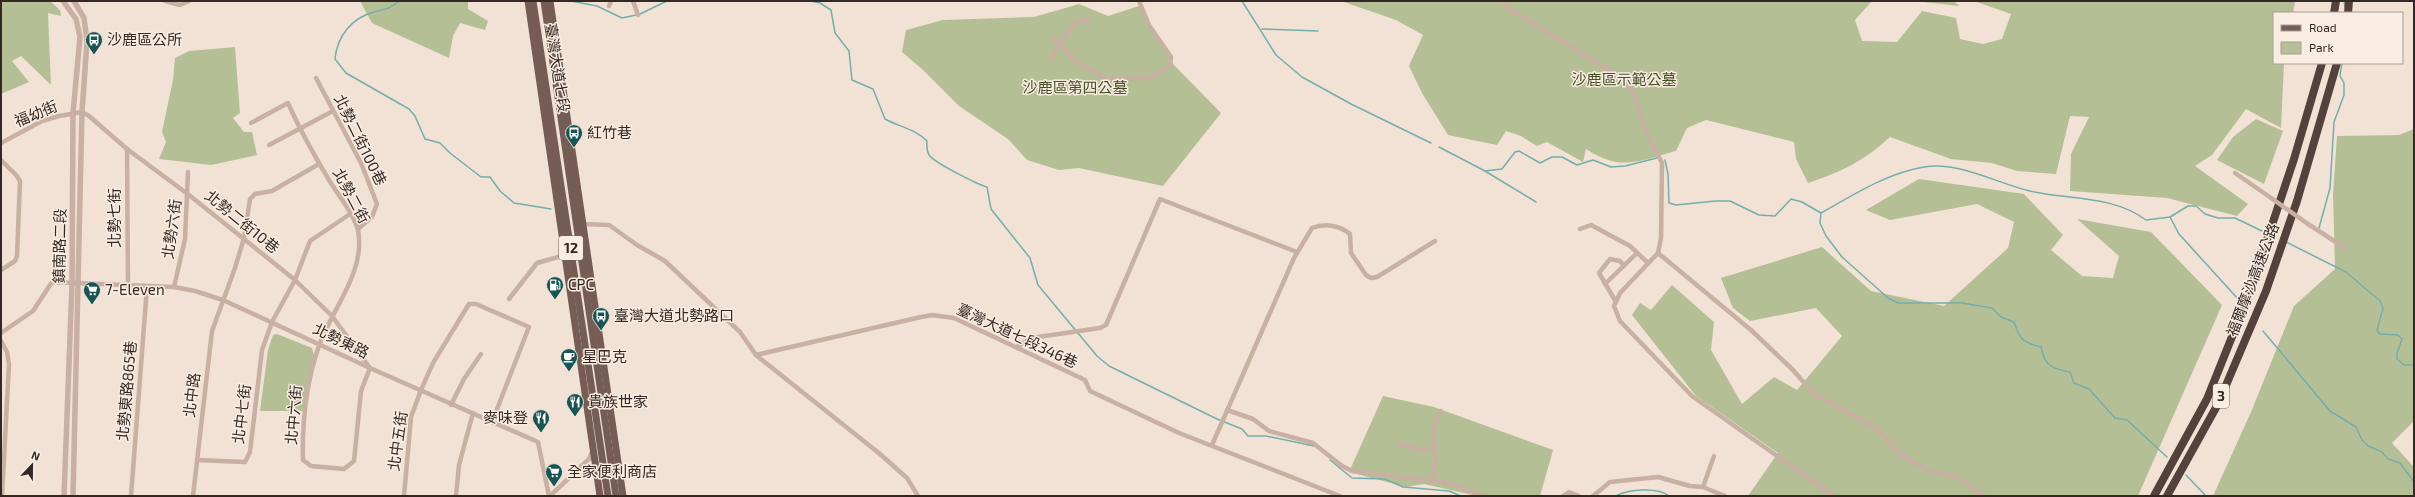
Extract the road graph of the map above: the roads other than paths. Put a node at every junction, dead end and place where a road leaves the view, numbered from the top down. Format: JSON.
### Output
{"nodes":[{"id":1,"x":63,"y":1,"type":"edge"},
{"id":2,"x":74,"y":1,"type":"edge"},
{"id":3,"x":165,"y":1,"type":"edge"},
{"id":4,"x":189,"y":1,"type":"edge"},
{"id":5,"x":528,"y":1,"type":"edge"},
{"id":6,"x":533,"y":1,"type":"edge"},
{"id":7,"x":544,"y":1,"type":"edge"},
{"id":8,"x":550,"y":1,"type":"edge"},
{"id":9,"x":633,"y":1,"type":"edge"},
{"id":10,"x":1139,"y":1,"type":"edge"},
{"id":11,"x":1500,"y":1,"type":"edge"},
{"id":12,"x":2336,"y":1,"type":"edge"},
{"id":13,"x":2349,"y":1,"type":"edge"},
{"id":14,"x":2334,"y":12,"type":"edge"},
{"id":15,"x":2348,"y":12,"type":"edge"},
{"id":16,"x":638,"y":15,"type":"dead end"},
{"id":17,"x":1089,"y":20,"type":"dead end"},
{"id":18,"x":1054,"y":38,"type":"dead end"},
{"id":19,"x":1059,"y":43,"type":"junction"},
{"id":20,"x":1052,"y":60,"type":"dead end"},
{"id":21,"x":2322,"y":64,"type":"edge"},
{"id":22,"x":2337,"y":64,"type":"edge"},
{"id":23,"x":316,"y":78,"type":"dead end"},
{"id":24,"x":333,"y":111,"type":"junction"},
{"id":25,"x":82,"y":112,"type":"junction"},
{"id":26,"x":73,"y":113,"type":"junction"},
{"id":27,"x":251,"y":123,"type":"dead end"},
{"id":28,"x":300,"y":129,"type":"junction"},
{"id":29,"x":1,"y":143,"type":"edge"},
{"id":30,"x":269,"y":145,"type":"dead end"},
{"id":31,"x":127,"y":149,"type":"junction"},
{"id":32,"x":1,"y":160,"type":"edge"},
{"id":33,"x":319,"y":164,"type":"junction"},
{"id":34,"x":188,"y":172,"type":"dead end"},
{"id":35,"x":2236,"y":173,"type":"dead end"},
{"id":36,"x":189,"y":195,"type":"junction"},
{"id":37,"x":350,"y":214,"type":"junction"},
{"id":38,"x":582,"y":224,"type":"junction"},
{"id":39,"x":358,"y":229,"type":"junction"},
{"id":40,"x":1580,"y":229,"type":"dead end"},
{"id":41,"x":244,"y":238,"type":"junction"},
{"id":42,"x":1435,"y":241,"type":"dead end"},
{"id":43,"x":2345,"y":248,"type":"dead end"},
{"id":44,"x":1297,"y":252,"type":"junction"},
{"id":45,"x":1658,"y":252,"type":"junction"},
{"id":46,"x":1637,"y":253,"type":"junction"},
{"id":47,"x":565,"y":255,"type":"junction"},
{"id":48,"x":1648,"y":263,"type":"junction"},
{"id":49,"x":1624,"y":266,"type":"junction"},
{"id":50,"x":1,"y":270,"type":"edge"},
{"id":51,"x":295,"y":280,"type":"junction"},
{"id":52,"x":72,"y":284,"type":"junction"},
{"id":53,"x":79,"y":284,"type":"junction"},
{"id":54,"x":1605,"y":284,"type":"junction"},
{"id":55,"x":128,"y":287,"type":"junction"},
{"id":56,"x":147,"y":287,"type":"junction"},
{"id":57,"x":174,"y":288,"type":"junction"},
{"id":58,"x":509,"y":299,"type":"dead end"},
{"id":59,"x":223,"y":300,"type":"junction"},
{"id":60,"x":1616,"y":302,"type":"junction"},
{"id":61,"x":332,"y":316,"type":"junction"},
{"id":62,"x":272,"y":322,"type":"junction"},
{"id":63,"x":1,"y":332,"type":"edge"},
{"id":64,"x":1,"y":341,"type":"edge"},
{"id":65,"x":320,"y":343,"type":"junction"},
{"id":66,"x":1017,"y":347,"type":"junction"},
{"id":67,"x":481,"y":354,"type":"dead end"},
{"id":68,"x":756,"y":355,"type":"junction"},
{"id":69,"x":370,"y":368,"type":"junction"},
{"id":70,"x":421,"y":390,"type":"junction"},
{"id":71,"x":451,"y":404,"type":"junction"},
{"id":72,"x":1227,"y":410,"type":"junction"},
{"id":73,"x":1441,"y":411,"type":"dead end"},
{"id":74,"x":473,"y":413,"type":"junction"},
{"id":75,"x":492,"y":422,"type":"junction"},
{"id":76,"x":1399,"y":444,"type":"dead end"},
{"id":77,"x":613,"y":445,"type":"junction"},
{"id":78,"x":1212,"y":445,"type":"junction"},
{"id":79,"x":1433,"y":447,"type":"junction"},
{"id":80,"x":597,"y":448,"type":"junction"},
{"id":81,"x":1714,"y":456,"type":"dead end"},
{"id":82,"x":197,"y":460,"type":"junction"},
{"id":83,"x":1434,"y":480,"type":"junction"},
{"id":84,"x":1703,"y":487,"type":"junction"},
{"id":85,"x":1473,"y":495,"type":"edge"},
{"id":86,"x":2,"y":496,"type":"edge"},
{"id":87,"x":64,"y":496,"type":"edge"},
{"id":88,"x":73,"y":496,"type":"edge"},
{"id":89,"x":130,"y":496,"type":"edge"},
{"id":90,"x":193,"y":496,"type":"edge"},
{"id":91,"x":404,"y":496,"type":"edge"},
{"id":92,"x":456,"y":496,"type":"edge"},
{"id":93,"x":549,"y":496,"type":"edge"},
{"id":94,"x":600,"y":496,"type":"edge"},
{"id":95,"x":608,"y":496,"type":"edge"},
{"id":96,"x":616,"y":496,"type":"edge"},
{"id":97,"x":623,"y":496,"type":"edge"},
{"id":98,"x":918,"y":496,"type":"edge"},
{"id":99,"x":1340,"y":496,"type":"edge"},
{"id":100,"x":1482,"y":496,"type":"edge"},
{"id":101,"x":1563,"y":496,"type":"edge"},
{"id":102,"x":1579,"y":496,"type":"edge"},
{"id":103,"x":1593,"y":496,"type":"edge"},
{"id":104,"x":1725,"y":496,"type":"edge"},
{"id":105,"x":1834,"y":496,"type":"edge"},
{"id":106,"x":1984,"y":496,"type":"edge"},
{"id":107,"x":2154,"y":496,"type":"edge"},
{"id":108,"x":2167,"y":496,"type":"edge"}],
"edges":[{"from":1,"to":26,"type":"street","name":"鎮南路二段"},
{"from":2,"to":25,"type":"street","name":"鎮南路二段"},
{"from":3,"to":4,"type":"street"},
{"from":5,"to":47,"type":"main road","name":"臺灣大道七段","number":"12"},
{"from":6,"to":80,"type":"main road","name":"臺灣大道七段","number":"12"},
{"from":7,"to":77,"type":"main road","name":"臺灣大道七段","number":"12"},
{"from":8,"to":38,"type":"main road","name":"臺灣大道七段","number":"12"},
{"from":9,"to":16,"type":"street"},
{"from":10,"to":19,"type":"street"},
{"from":11,"to":45,"type":"street"},
{"from":12,"to":14,"type":"highway"},
{"from":13,"to":15,"type":"highway"},
{"from":17,"to":19,"type":"street"},
{"from":18,"to":19,"type":"street"},
{"from":19,"to":20,"type":"street"},
{"from":21,"to":107,"type":"highway","name":"福爾摩沙高速公路","number":"3"},
{"from":22,"to":108,"type":"highway","name":"福爾摩沙高速公路","number":"3"},
{"from":23,"to":24,"type":"street","name":"北勢二街100巷"},
{"from":24,"to":28,"type":"street"},
{"from":24,"to":39,"type":"street","name":"北勢二街100巷"},
{"from":25,"to":26,"type":"street","name":"福幼街"},
{"from":25,"to":31,"type":"street","name":"北勢二街10巷"},
{"from":25,"to":53,"type":"street","name":"鎮南路二段"},
{"from":26,"to":29,"type":"street","name":"福幼街"},
{"from":26,"to":52,"type":"street","name":"鎮南路二段"},
{"from":27,"to":28,"type":"street","name":"北勢二街"},
{"from":28,"to":30,"type":"street"},
{"from":28,"to":33,"type":"street","name":"北勢二街"},
{"from":31,"to":36,"type":"street","name":"北勢二街10巷"},
{"from":31,"to":55,"type":"street","name":"北勢七街"},
{"from":32,"to":50,"type":"street"},
{"from":33,"to":37,"type":"street","name":"北勢二街"},
{"from":33,"to":41,"type":"street","name":"北中路"},
{"from":34,"to":36,"type":"street","name":"北勢六街"},
{"from":35,"to":43,"type":"street","bridge":true},
{"from":36,"to":41,"type":"street","name":"北勢二街10巷"},
{"from":36,"to":57,"type":"street","name":"北勢六街"},
{"from":37,"to":39,"type":"street","name":"北勢二街"},
{"from":37,"to":51,"type":"street"},
{"from":38,"to":68,"type":"street"},
{"from":38,"to":77,"type":"main road","name":"臺灣大道七段","number":"12"},
{"from":39,"to":61,"type":"street","name":"北勢二街"},
{"from":40,"to":46,"type":"street"},
{"from":41,"to":51,"type":"street","name":"北勢二街10巷"},
{"from":41,"to":59,"type":"street","name":"北中路"},
{"from":42,"to":44,"type":"street"},
{"from":44,"to":66,"type":"street"},
{"from":44,"to":72,"type":"street"},
{"from":45,"to":48,"type":"street"},
{"from":45,"to":106,"type":"street"},
{"from":46,"to":48,"type":"street"},
{"from":46,"to":49,"type":"street"},
{"from":47,"to":58,"type":"street"},
{"from":47,"to":80,"type":"main road","name":"臺灣大道七段","number":"12"},
{"from":48,"to":60,"type":"street"},
{"from":49,"to":54,"type":"street"},
{"from":49,"to":54,"type":"street"},
{"from":51,"to":61,"type":"street","name":"北勢二街10巷"},
{"from":51,"to":62,"type":"street"},
{"from":52,"to":53,"type":"street","name":"北勢東路"},
{"from":52,"to":63,"type":"street","name":"北勢東路"},
{"from":52,"to":87,"type":"street","name":"鎮南路二段"},
{"from":53,"to":55,"type":"street","name":"北勢東路"},
{"from":53,"to":88,"type":"street","name":"鎮南路二段"},
{"from":54,"to":60,"type":"street"},
{"from":55,"to":56,"type":"street","name":"北勢東路"},
{"from":56,"to":57,"type":"street","name":"北勢東路"},
{"from":56,"to":89,"type":"street","name":"北勢東路865巷"},
{"from":57,"to":59,"type":"street","name":"北勢東路"},
{"from":59,"to":62,"type":"street","name":"北勢東路"},
{"from":59,"to":82,"type":"street","name":"北中路"},
{"from":60,"to":105,"type":"street"},
{"from":61,"to":65,"type":"street","name":"北勢二街"},
{"from":61,"to":69,"type":"street","name":"北勢二街10巷"},
{"from":62,"to":65,"type":"street","name":"北勢東路"},
{"from":62,"to":82,"type":"street","name":"北中七街"},
{"from":64,"to":86,"type":"street"},
{"from":65,"to":69,"type":"street","name":"北勢東路"},
{"from":65,"to":69,"type":"street","name":"北中六街"},
{"from":66,"to":68,"type":"street","name":"臺灣大道七段346巷"},
{"from":66,"to":78,"type":"street","name":"臺灣大道七段346巷"},
{"from":67,"to":71,"type":"street"},
{"from":68,"to":98,"type":"street"},
{"from":69,"to":70,"type":"street","name":"北勢東路"},
{"from":70,"to":71,"type":"street","name":"北勢東路"},
{"from":70,"to":75,"type":"street","name":"北中五街"},
{"from":70,"to":91,"type":"street","name":"北中五街"},
{"from":71,"to":74,"type":"street","name":"北勢東路"},
{"from":72,"to":78,"type":"street"},
{"from":72,"to":83,"type":"street"},
{"from":73,"to":79,"type":"street"},
{"from":74,"to":75,"type":"street","name":"北勢東路"},
{"from":74,"to":92,"type":"street"},
{"from":75,"to":93,"type":"street","name":"北勢東路"},
{"from":76,"to":79,"type":"street"},
{"from":77,"to":80,"type":"street"},
{"from":77,"to":96,"type":"main road","name":"臺灣大道七段","number":"12"},
{"from":77,"to":97,"type":"main road","name":"臺灣大道七段","number":"12"},
{"from":78,"to":99,"type":"street","name":"臺灣大道七段346巷"},
{"from":79,"to":83,"type":"street"},
{"from":80,"to":93,"type":"street"},
{"from":80,"to":94,"type":"main road","name":"臺灣大道七段","number":"12"},
{"from":80,"to":95,"type":"main road","name":"臺灣大道七段","number":"12"},
{"from":81,"to":84,"type":"street"},
{"from":82,"to":90,"type":"street","name":"北中路"},
{"from":83,"to":85,"type":"street"},
{"from":84,"to":103,"type":"street"},
{"from":84,"to":104,"type":"street"},
{"from":85,"to":100,"type":"street"},
{"from":101,"to":102,"type":"street"}]}
